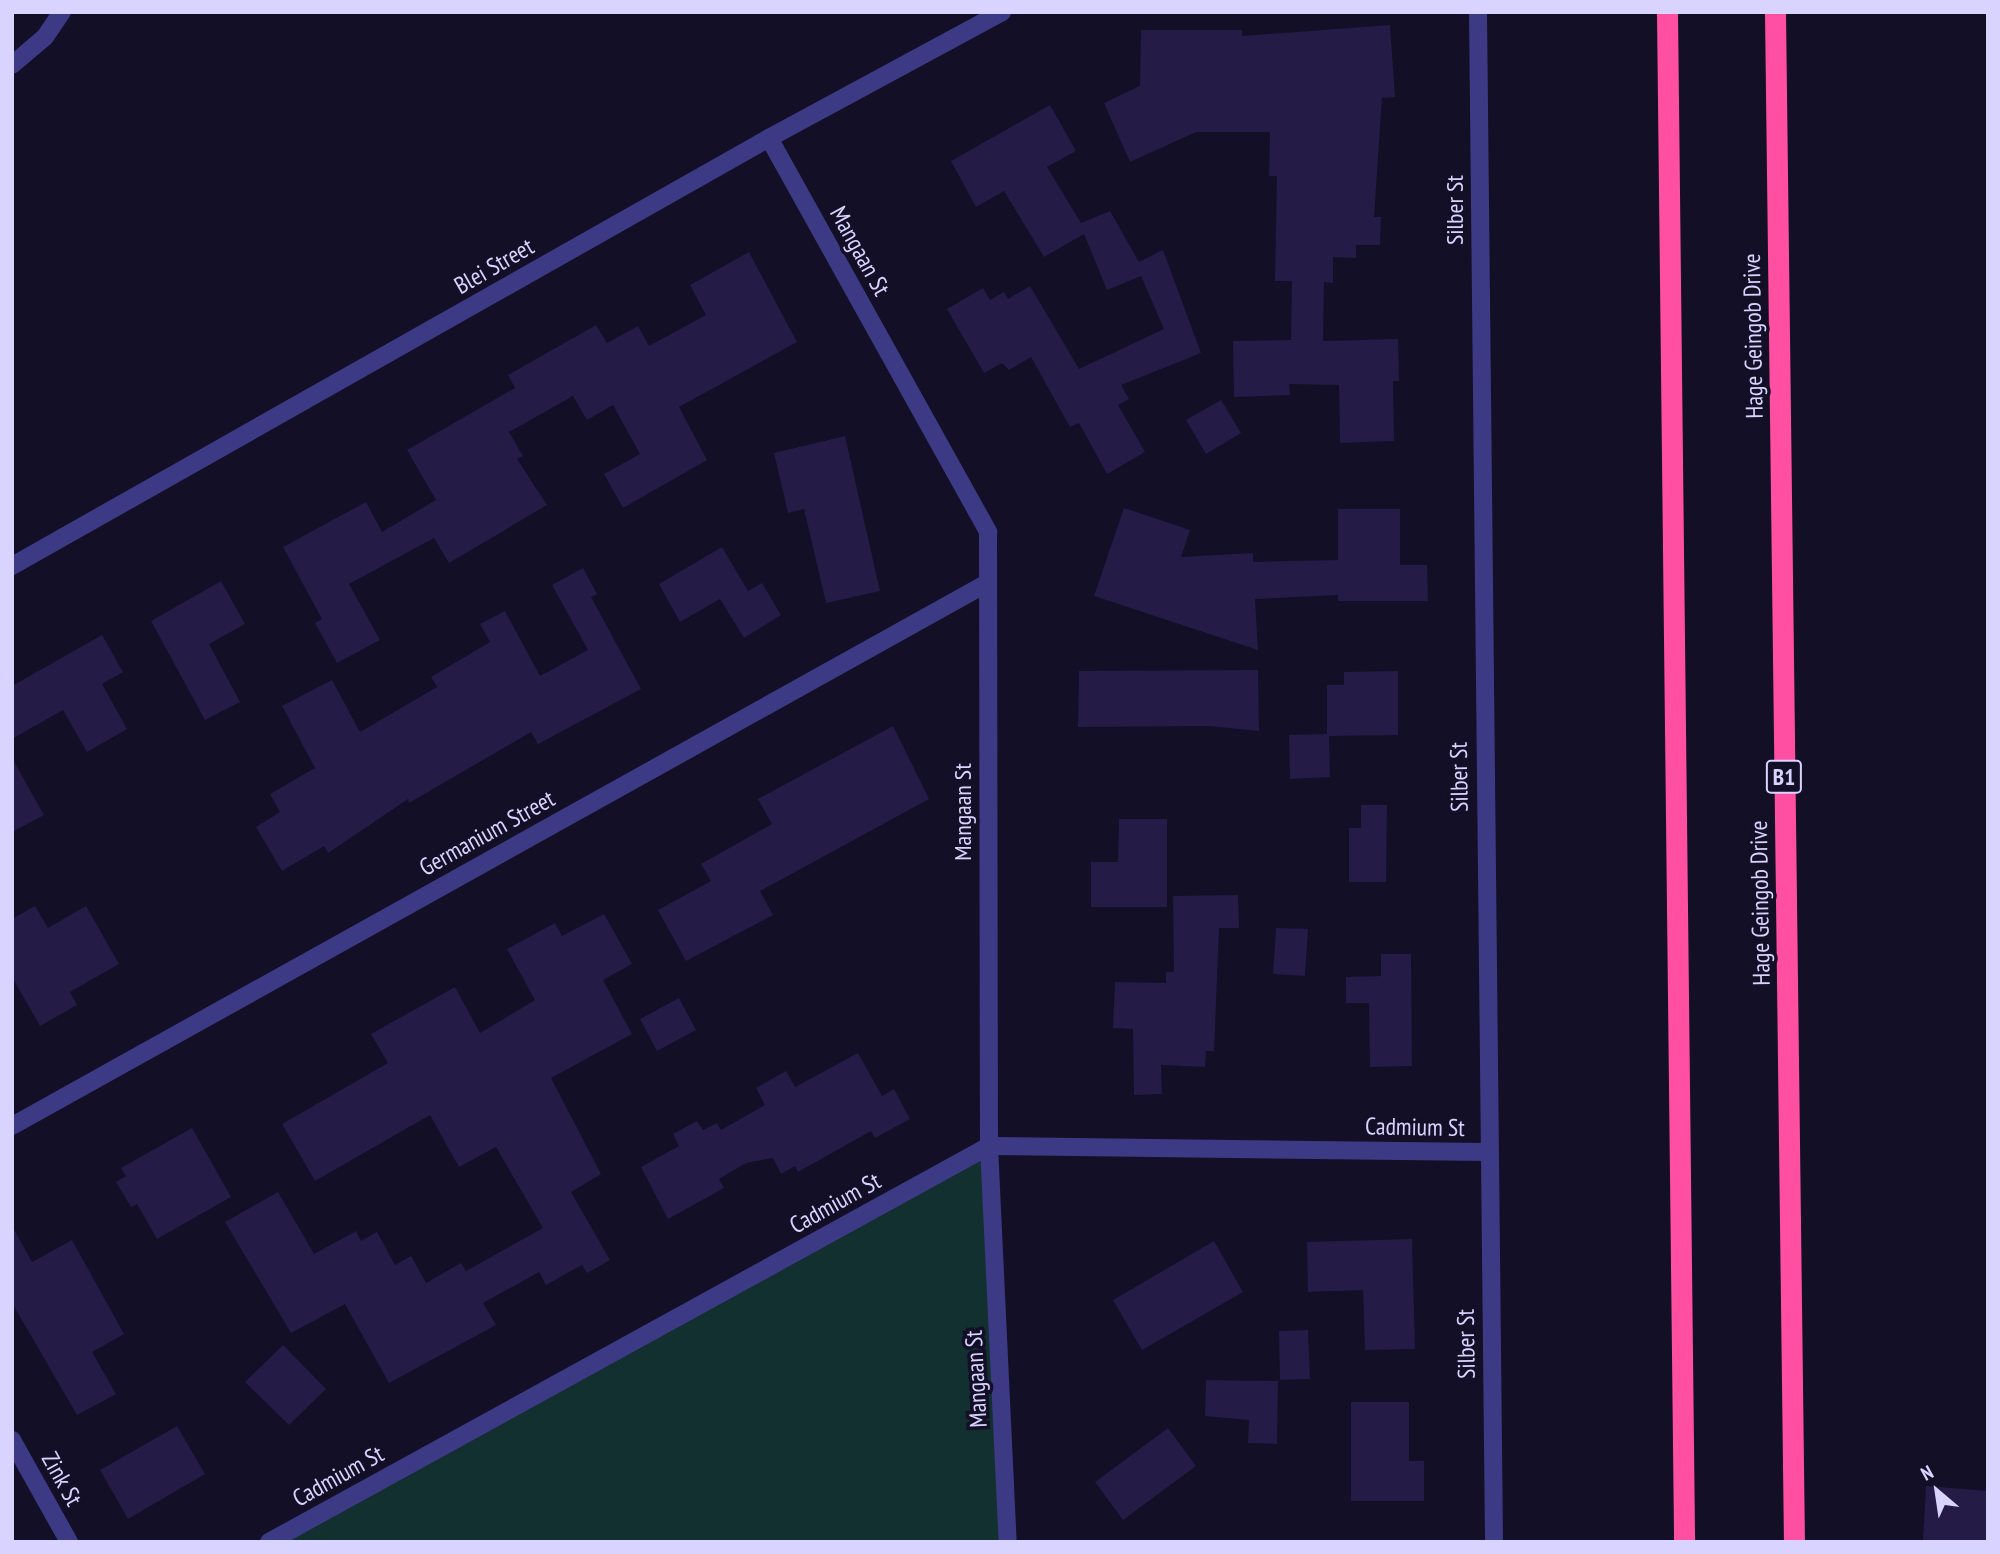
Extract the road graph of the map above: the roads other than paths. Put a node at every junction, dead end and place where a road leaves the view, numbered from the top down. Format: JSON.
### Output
{"nodes":[{"id":1,"x":62,"y":12,"type":"edge"},
{"id":2,"x":1002,"y":12,"type":"edge"},
{"id":3,"x":1478,"y":12,"type":"edge"},
{"id":4,"x":1667,"y":12,"type":"edge"},
{"id":5,"x":1775,"y":12,"type":"edge"},
{"id":6,"x":12,"y":65,"type":"edge"},
{"id":7,"x":769,"y":138,"type":"junction"},
{"id":8,"x":12,"y":566,"type":"edge"},
{"id":9,"x":986,"y":583,"type":"junction"},
{"id":10,"x":12,"y":1126,"type":"edge"},
{"id":11,"x":989,"y":1146,"type":"junction"},
{"id":12,"x":1487,"y":1152,"type":"junction"},
{"id":13,"x":12,"y":1440,"type":"edge"},
{"id":14,"x":69,"y":1542,"type":"edge"},
{"id":15,"x":269,"y":1542,"type":"edge"},
{"id":16,"x":1008,"y":1542,"type":"edge"},
{"id":17,"x":1494,"y":1542,"type":"edge"},
{"id":18,"x":1685,"y":1542,"type":"edge"},
{"id":19,"x":1794,"y":1542,"type":"edge"}],
"edges":[{"from":1,"to":6,"type":"street"},
{"from":2,"to":7,"type":"street","name":"Blei Street"},
{"from":3,"to":12,"type":"street","name":"Silber St"},
{"from":4,"to":18,"type":"highway"},
{"from":5,"to":19,"type":"highway","name":"Hage Geingob Drive","number":"B1"},
{"from":7,"to":8,"type":"street","name":"Blei Street"},
{"from":7,"to":9,"type":"street","name":"Mangaan St"},
{"from":9,"to":10,"type":"street","name":"Germanium Street"},
{"from":9,"to":11,"type":"street","name":"Mangaan St"},
{"from":11,"to":12,"type":"street","name":"Cadmium St"},
{"from":11,"to":15,"type":"street","name":"Cadmium St"},
{"from":11,"to":16,"type":"street","name":"Mangaan St"},
{"from":12,"to":17,"type":"street","name":"Silber St"},
{"from":13,"to":14,"type":"street","name":"Zink St"}]}
